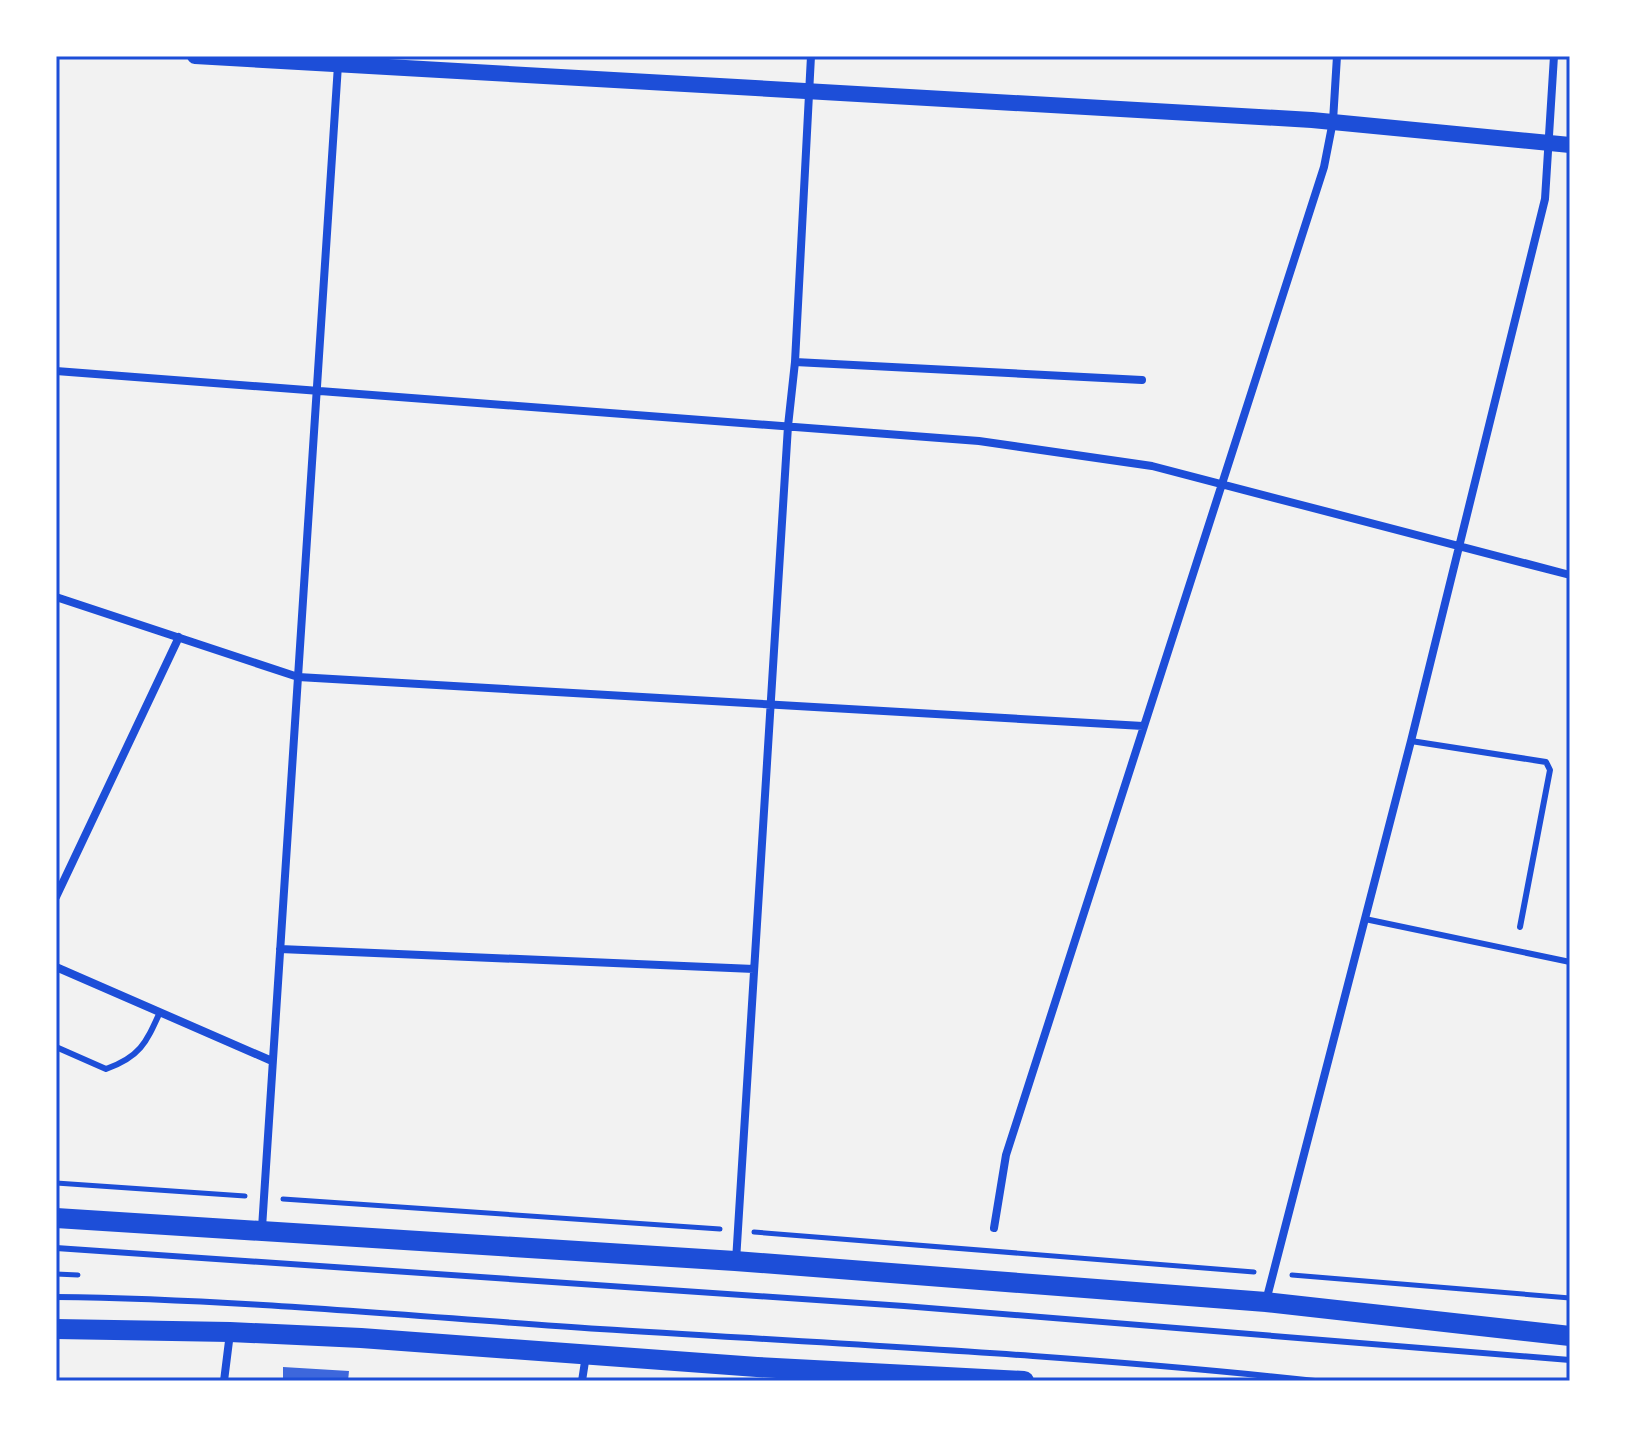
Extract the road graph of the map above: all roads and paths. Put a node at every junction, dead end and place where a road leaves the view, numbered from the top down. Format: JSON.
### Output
{"nodes":[{"id":1,"x":195,"y":56,"type":"edge"},
{"id":2,"x":811,"y":56,"type":"edge"},
{"id":3,"x":1337,"y":56,"type":"edge"},
{"id":4,"x":1554,"y":56,"type":"edge"},
{"id":5,"x":338,"y":64,"type":"junction"},
{"id":6,"x":810,"y":90,"type":"junction"},
{"id":7,"x":1333,"y":121,"type":"junction"},
{"id":8,"x":1549,"y":142,"type":"junction"},
{"id":9,"x":1570,"y":145,"type":"edge"},
{"id":10,"x":795,"y":362,"type":"junction"},
{"id":11,"x":56,"y":371,"type":"edge"},
{"id":12,"x":1142,"y":380,"type":"dead end"},
{"id":13,"x":317,"y":391,"type":"junction"},
{"id":14,"x":788,"y":426,"type":"junction"},
{"id":15,"x":1221,"y":484,"type":"junction"},
{"id":16,"x":1459,"y":546,"type":"junction"},
{"id":17,"x":1570,"y":575,"type":"edge"},
{"id":18,"x":56,"y":597,"type":"edge"},
{"id":19,"x":179,"y":637,"type":"junction"},
{"id":20,"x":298,"y":677,"type":"junction"},
{"id":21,"x":770,"y":704,"type":"junction"},
{"id":22,"x":1143,"y":726,"type":"junction"},
{"id":23,"x":1411,"y":741,"type":"junction"},
{"id":24,"x":56,"y":897,"type":"edge"},
{"id":25,"x":1365,"y":919,"type":"junction"},
{"id":26,"x":1520,"y":927,"type":"dead end"},
{"id":27,"x":280,"y":949,"type":"junction"},
{"id":28,"x":1570,"y":962,"type":"edge"},
{"id":29,"x":56,"y":967,"type":"edge"},
{"id":30,"x":754,"y":969,"type":"junction"},
{"id":31,"x":160,"y":1012,"type":"junction"},
{"id":32,"x":56,"y":1047,"type":"edge"},
{"id":33,"x":272,"y":1061,"type":"junction"},
{"id":34,"x":56,"y":1183,"type":"edge"},
{"id":35,"x":264,"y":1197,"type":"junction"},
{"id":36,"x":56,"y":1218,"type":"edge"},
{"id":37,"x":994,"y":1228,"type":"dead end"},
{"id":38,"x":261,"y":1231,"type":"junction"},
{"id":39,"x":737,"y":1231,"type":"junction"},
{"id":40,"x":56,"y":1248,"type":"edge"},
{"id":41,"x":735,"y":1261,"type":"junction"},
{"id":42,"x":78,"y":1263,"type":"dead end"},
{"id":43,"x":1273,"y":1273,"type":"junction"},
{"id":44,"x":56,"y":1274,"type":"edge"},
{"id":45,"x":78,"y":1275,"type":"junction"},
{"id":46,"x":77,"y":1285,"type":"dead end"},
{"id":47,"x":56,"y":1297,"type":"edge"},
{"id":48,"x":1570,"y":1298,"type":"edge"},
{"id":49,"x":1266,"y":1302,"type":"junction"},
{"id":50,"x":56,"y":1329,"type":"edge"},
{"id":51,"x":230,"y":1332,"type":"junction"},
{"id":52,"x":1570,"y":1336,"type":"edge"},
{"id":53,"x":586,"y":1354,"type":"junction"},
{"id":54,"x":1570,"y":1360,"type":"edge"},
{"id":55,"x":224,"y":1381,"type":"edge"},
{"id":56,"x":582,"y":1381,"type":"edge"},
{"id":57,"x":1024,"y":1381,"type":"edge"},
{"id":58,"x":1315,"y":1381,"type":"edge"}],
"edges":[{"from":1,"to":5,"type":"main road"},
{"from":2,"to":6,"type":"street"},
{"from":3,"to":7,"type":"street"},
{"from":4,"to":8,"type":"street"},
{"from":5,"to":6,"type":"main road"},
{"from":5,"to":13,"type":"street"},
{"from":6,"to":7,"type":"main road"},
{"from":6,"to":10,"type":"street"},
{"from":7,"to":8,"type":"main road"},
{"from":7,"to":15,"type":"street"},
{"from":8,"to":9,"type":"main road"},
{"from":8,"to":16,"type":"street"},
{"from":10,"to":12,"type":"street"},
{"from":10,"to":14,"type":"street"},
{"from":11,"to":13,"type":"street"},
{"from":13,"to":14,"type":"street"},
{"from":13,"to":20,"type":"street"},
{"from":14,"to":15,"type":"street"},
{"from":14,"to":21,"type":"street"},
{"from":15,"to":16,"type":"street"},
{"from":15,"to":22,"type":"street"},
{"from":16,"to":17,"type":"street"},
{"from":16,"to":23,"type":"street"},
{"from":18,"to":19,"type":"street"},
{"from":19,"to":20,"type":"street"},
{"from":19,"to":24,"type":"street"},
{"from":20,"to":21,"type":"street"},
{"from":20,"to":27,"type":"street"},
{"from":21,"to":22,"type":"street"},
{"from":21,"to":30,"type":"street"},
{"from":22,"to":37,"type":"street"},
{"from":23,"to":25,"type":"street"},
{"from":23,"to":26,"type":"lane"},
{"from":25,"to":28,"type":"lane"},
{"from":25,"to":43,"type":"street"},
{"from":27,"to":30,"type":"street"},
{"from":27,"to":33,"type":"street"},
{"from":29,"to":31,"type":"street"},
{"from":30,"to":39,"type":"street"},
{"from":31,"to":32,"type":"lane"},
{"from":31,"to":33,"type":"street"},
{"from":33,"to":35,"type":"street"},
{"from":34,"to":35,"type":"path"},
{"from":35,"to":38,"type":"street"},
{"from":35,"to":39,"type":"path"},
{"from":36,"to":38,"type":"main road"},
{"from":38,"to":41,"type":"main road"},
{"from":39,"to":41,"type":"street"},
{"from":39,"to":43,"type":"path"},
{"from":40,"to":54,"type":"lane"},
{"from":41,"to":49,"type":"main road"},
{"from":42,"to":45,"type":"path"},
{"from":43,"to":48,"type":"path"},
{"from":43,"to":49,"type":"street"},
{"from":44,"to":45,"type":"path"},
{"from":45,"to":46,"type":"path"},
{"from":47,"to":58,"type":"lane"},
{"from":49,"to":52,"type":"main road"},
{"from":50,"to":51,"type":"main road"},
{"from":51,"to":53,"type":"main road"},
{"from":51,"to":55,"type":"street"},
{"from":53,"to":56,"type":"street"},
{"from":53,"to":57,"type":"main road"}]}
